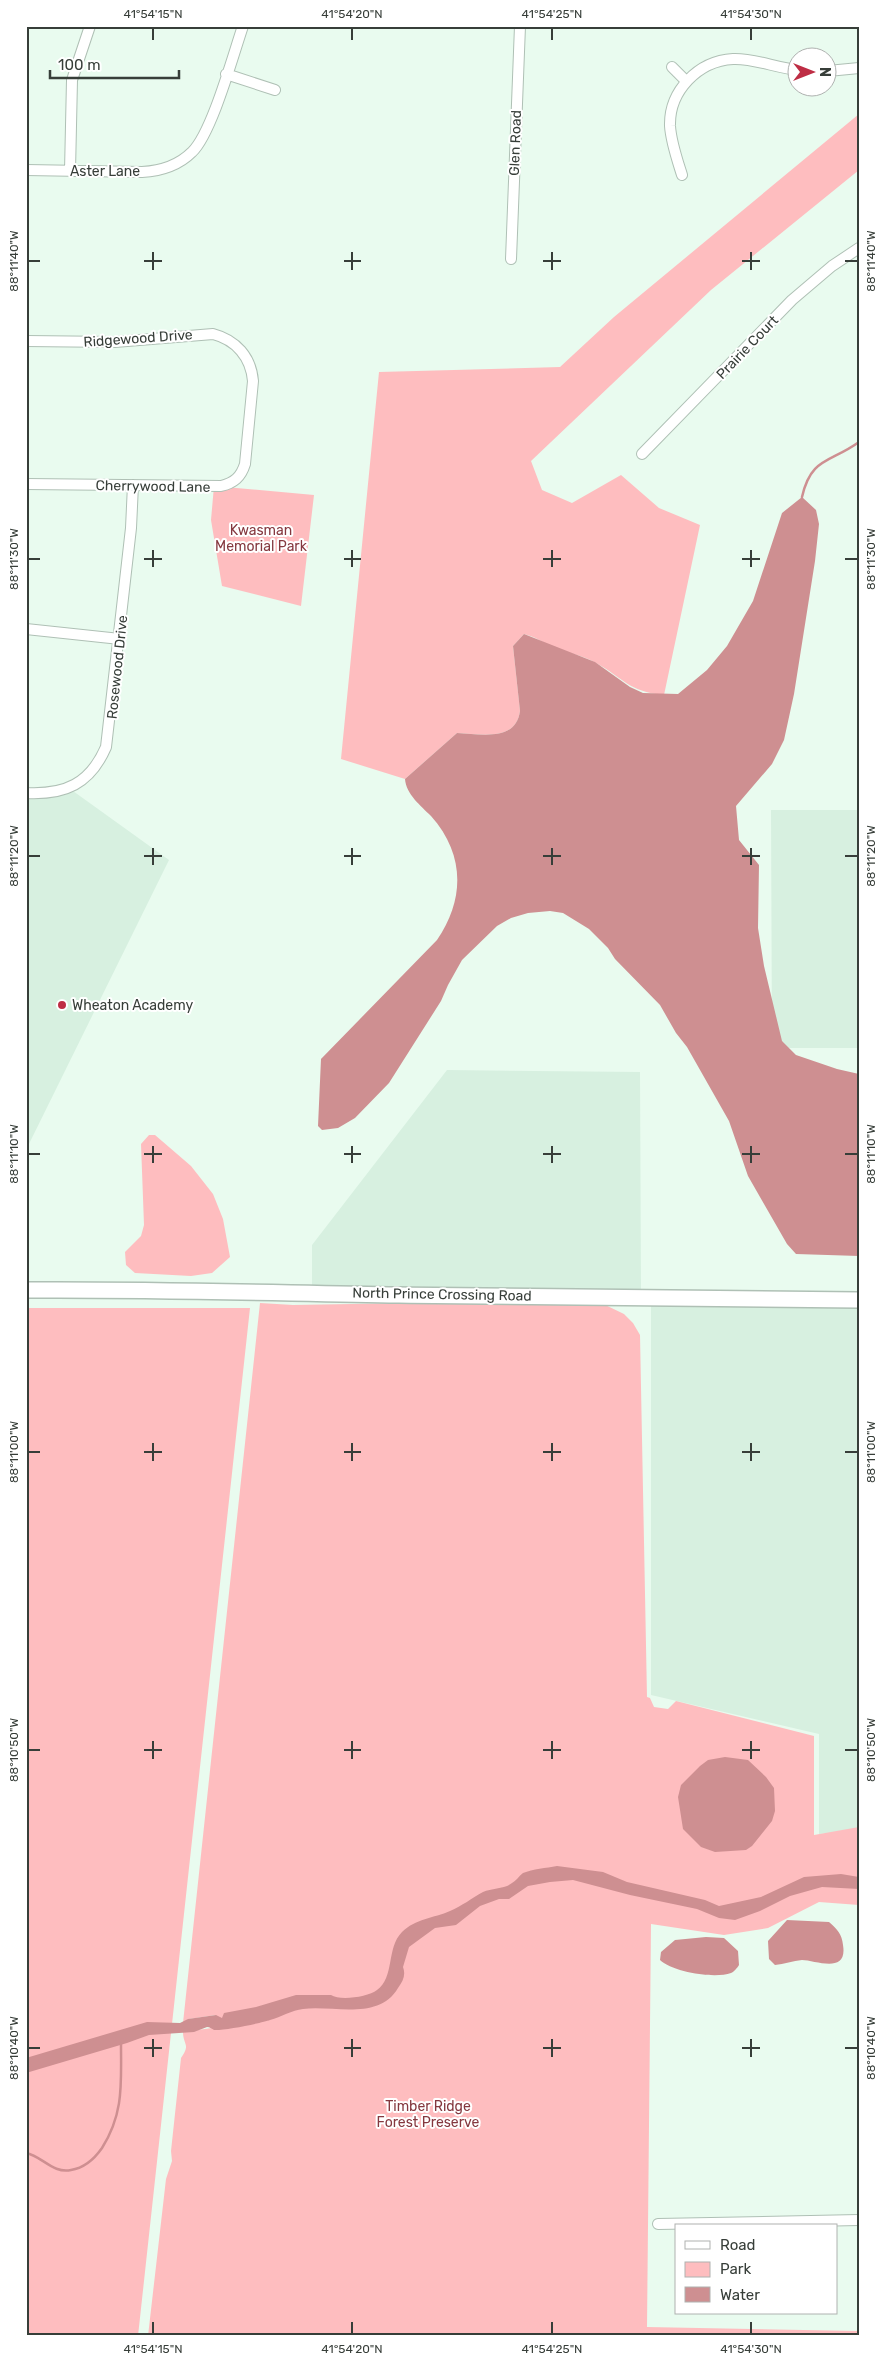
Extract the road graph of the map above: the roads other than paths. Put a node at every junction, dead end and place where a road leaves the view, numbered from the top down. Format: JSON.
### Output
{"nodes":[{"id":1,"x":90,"y":26,"type":"edge"},
{"id":2,"x":243,"y":26,"type":"edge"},
{"id":3,"x":520,"y":26,"type":"edge"},
{"id":4,"x":672,"y":68,"type":"dead end"},
{"id":5,"x":859,"y":68,"type":"edge"},
{"id":6,"x":788,"y":69,"type":"edge"},
{"id":7,"x":838,"y":70,"type":"edge"},
{"id":8,"x":226,"y":74,"type":"junction"},
{"id":9,"x":686,"y":81,"type":"junction"},
{"id":10,"x":275,"y":90,"type":"dead end"},
{"id":11,"x":26,"y":170,"type":"edge"},
{"id":12,"x":70,"y":171,"type":"junction"},
{"id":13,"x":682,"y":175,"type":"dead end"},
{"id":14,"x":859,"y":248,"type":"edge"},
{"id":15,"x":511,"y":259,"type":"dead end"},
{"id":16,"x":26,"y":341,"type":"edge"},
{"id":17,"x":243,"y":353,"type":"joint"},
{"id":18,"x":642,"y":454,"type":"dead end"},
{"id":19,"x":26,"y":484,"type":"edge"},
{"id":20,"x":134,"y":485,"type":"junction"},
{"id":21,"x":26,"y":630,"type":"edge"},
{"id":22,"x":120,"y":640,"type":"junction"},
{"id":23,"x":26,"y":793,"type":"edge"},
{"id":24,"x":26,"y":1290,"type":"edge"},
{"id":25,"x":859,"y":1300,"type":"edge"},
{"id":26,"x":859,"y":2220,"type":"edge"},
{"id":27,"x":658,"y":2224,"type":"dead end"}],
"edges":[{"from":1,"to":12,"type":"street"},
{"from":2,"to":8,"type":"street"},
{"from":3,"to":15,"type":"street","name":"Glen Road"},
{"from":4,"to":9,"type":"street"},
{"from":5,"to":7,"type":"street"},
{"from":6,"to":9,"type":"street"},
{"from":8,"to":10,"type":"street"},
{"from":8,"to":12,"type":"street","name":"Aster Lane"},
{"from":9,"to":13,"type":"street"},
{"from":11,"to":12,"type":"street","name":"Aster Lane"},
{"from":14,"to":18,"type":"street","name":"Prairie Court"},
{"from":16,"to":17,"type":"street","name":"Ridgewood Drive"},
{"from":17,"to":20,"type":"street","name":"Cherrywood Lane"},
{"from":19,"to":20,"type":"street","name":"Cherrywood Lane"},
{"from":20,"to":22,"type":"street","name":"Rosewood Drive"},
{"from":21,"to":22,"type":"street"},
{"from":22,"to":23,"type":"street","name":"Rosewood Drive"},
{"from":24,"to":25,"type":"street","name":"North Prince Crossing Road"},
{"from":26,"to":27,"type":"street"}]}
